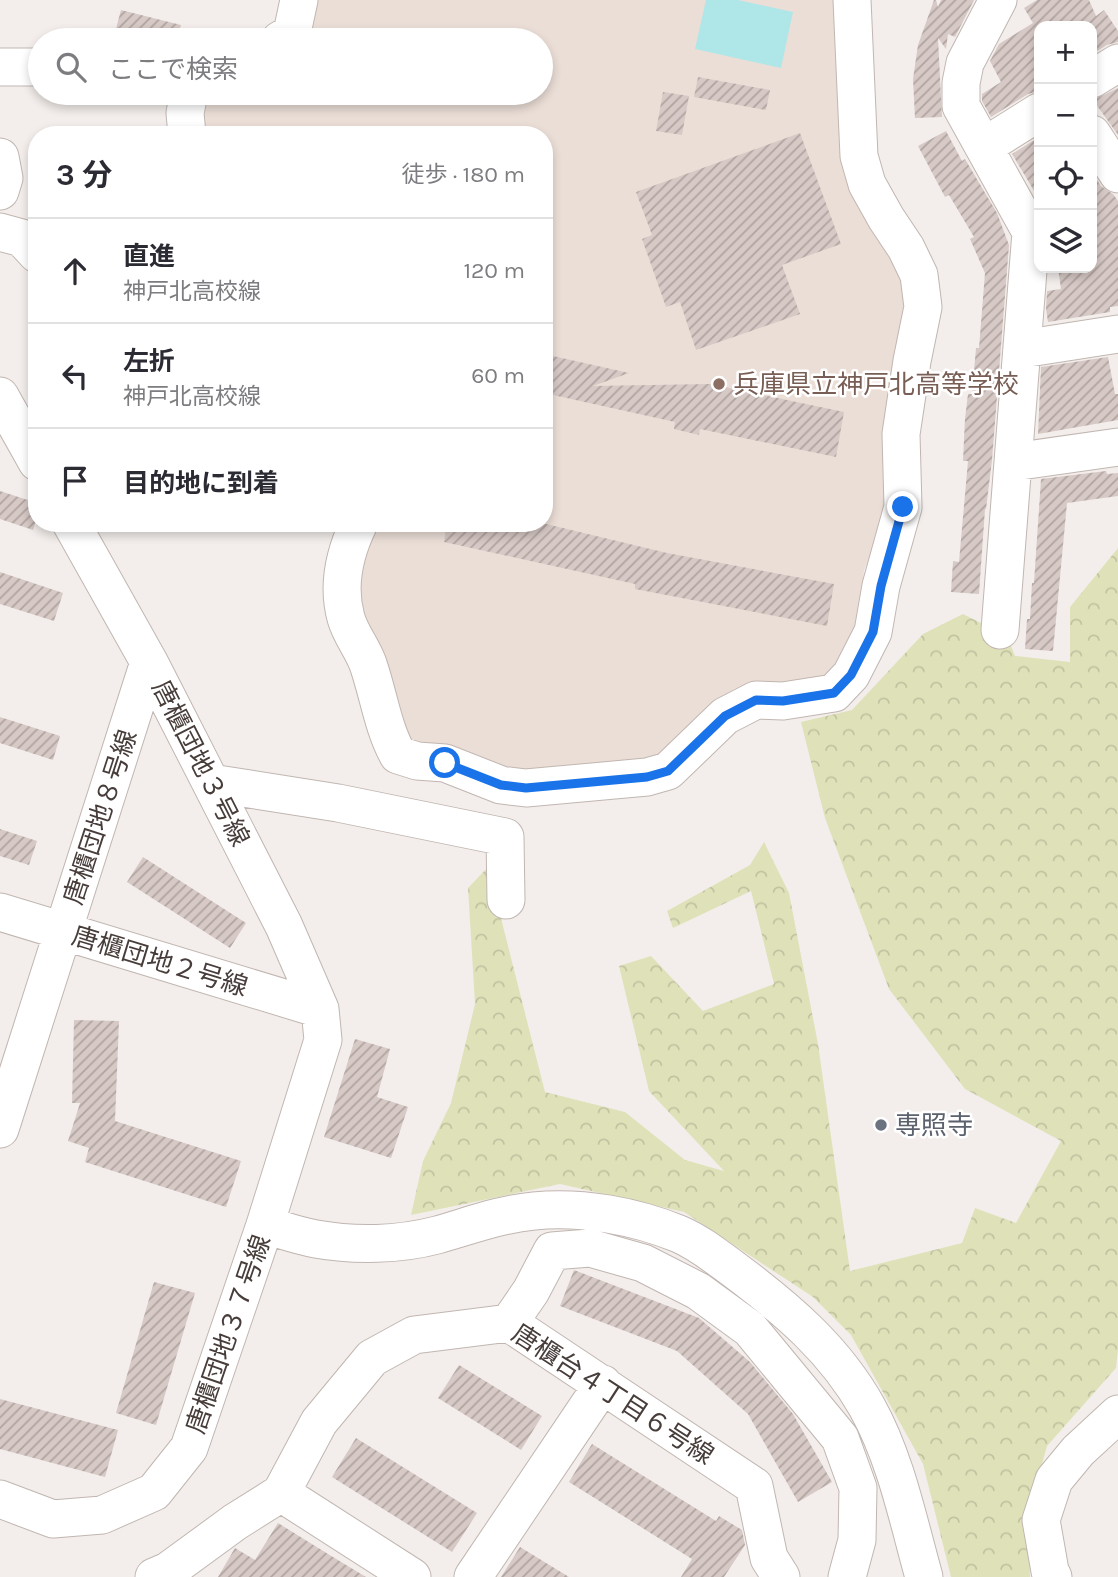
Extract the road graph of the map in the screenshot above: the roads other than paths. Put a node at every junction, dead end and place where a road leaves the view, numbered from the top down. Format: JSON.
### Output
{"nodes":[{"id":1,"x":299,"y":0,"type":"edge"},
{"id":2,"x":852,"y":0,"type":"edge"},
{"id":3,"x":998,"y":0,"type":"edge"},
{"id":4,"x":293,"y":28,"type":"edge"},
{"id":5,"x":1118,"y":63,"type":"edge"},
{"id":6,"x":0,"y":67,"type":"edge"},
{"id":7,"x":28,"y":67,"type":"edge"},
{"id":8,"x":1097,"y":76,"type":"edge"},
{"id":9,"x":187,"y":105,"type":"edge"},
{"id":10,"x":1034,"y":115,"type":"edge"},
{"id":11,"x":186,"y":126,"type":"edge"},
{"id":12,"x":1097,"y":142,"type":"edge"},
{"id":13,"x":985,"y":146,"type":"junction"},
{"id":14,"x":0,"y":157,"type":"edge"},
{"id":15,"x":1118,"y":174,"type":"edge"},
{"id":16,"x":0,"y":191,"type":"edge"},
{"id":17,"x":0,"y":232,"type":"edge"},
{"id":18,"x":28,"y":244,"type":"edge"},
{"id":19,"x":1118,"y":334,"type":"edge"},
{"id":20,"x":1021,"y":349,"type":"junction"},
{"id":21,"x":0,"y":396,"type":"edge"},
{"id":22,"x":28,"y":445,"type":"edge"},
{"id":23,"x":1118,"y":447,"type":"edge"},
{"id":24,"x":1013,"y":462,"type":"junction"},
{"id":25,"x":76,"y":532,"type":"edge"},
{"id":26,"x":355,"y":532,"type":"edge"},
{"id":27,"x":1000,"y":630,"type":"dead end"},
{"id":28,"x":149,"y":662,"type":"junction"},
{"id":29,"x":211,"y":783,"type":"junction"},
{"id":30,"x":506,"y":900,"type":"dead end"},
{"id":31,"x":0,"y":912,"type":"edge"},
{"id":32,"x":64,"y":932,"type":"junction"},
{"id":33,"x":320,"y":1009,"type":"junction"},
{"id":34,"x":0,"y":1129,"type":"edge"},
{"id":35,"x":265,"y":1225,"type":"junction"},
{"id":36,"x":509,"y":1323,"type":"junction"},
{"id":37,"x":603,"y":1384,"type":"junction"},
{"id":38,"x":1112,"y":1419,"type":"edge"},
{"id":39,"x":281,"y":1493,"type":"junction"},
{"id":40,"x":0,"y":1499,"type":"edge"},
{"id":41,"x":167,"y":1575,"type":"edge"},
{"id":42,"x":412,"y":1577,"type":"edge"},
{"id":43,"x":473,"y":1577,"type":"edge"},
{"id":44,"x":781,"y":1577,"type":"edge"},
{"id":45,"x":848,"y":1577,"type":"edge"},
{"id":46,"x":924,"y":1577,"type":"edge"},
{"id":47,"x":1054,"y":1577,"type":"edge"}],
"edges":[{"from":1,"to":4,"type":"street"},
{"from":2,"to":26,"type":"street"},
{"from":3,"to":13,"type":"street"},
{"from":5,"to":8,"type":"street"},
{"from":6,"to":7,"type":"street"},
{"from":9,"to":11,"type":"street"},
{"from":10,"to":13,"type":"street"},
{"from":12,"to":15,"type":"street"},
{"from":13,"to":20,"type":"street"},
{"from":14,"to":16,"type":"street"},
{"from":17,"to":18,"type":"street"},
{"from":19,"to":20,"type":"street"},
{"from":20,"to":24,"type":"street"},
{"from":21,"to":22,"type":"street"},
{"from":23,"to":24,"type":"street"},
{"from":24,"to":27,"type":"street"},
{"from":25,"to":28,"type":"street","name":"唐櫃団地３号線"},
{"from":28,"to":29,"type":"street","name":"唐櫃団地３号線"},
{"from":28,"to":32,"type":"street","name":"唐櫃団地８号線"},
{"from":29,"to":30,"type":"street"},
{"from":29,"to":33,"type":"street","name":"唐櫃団地３号線"},
{"from":31,"to":32,"type":"street","name":"唐櫃団地２号線"},
{"from":32,"to":33,"type":"street","name":"唐櫃団地２号線"},
{"from":32,"to":34,"type":"street","name":"唐櫃団地８号線"},
{"from":33,"to":35,"type":"street","name":"唐櫃団地３７号線"},
{"from":35,"to":40,"type":"street","name":"唐櫃団地３７号線"},
{"from":35,"to":46,"type":"street"},
{"from":36,"to":37,"type":"street","name":"唐櫃台４丁目６号線"},
{"from":36,"to":39,"type":"street","name":"唐櫃台４丁目６号線"},
{"from":36,"to":45,"type":"street"},
{"from":37,"to":43,"type":"street"},
{"from":37,"to":44,"type":"street","name":"唐櫃台４丁目６号線"},
{"from":38,"to":47,"type":"street"},
{"from":39,"to":41,"type":"street"},
{"from":39,"to":42,"type":"street"}]}
